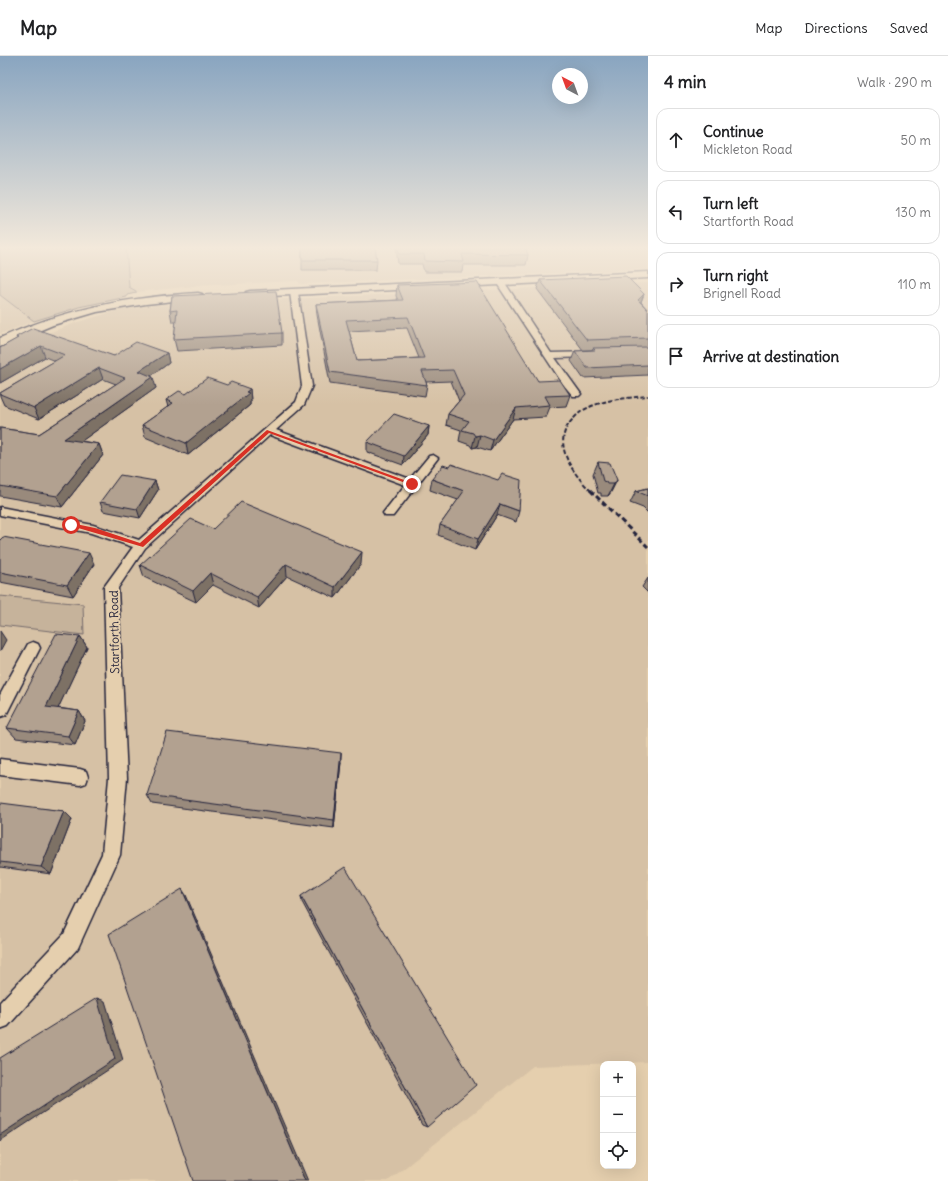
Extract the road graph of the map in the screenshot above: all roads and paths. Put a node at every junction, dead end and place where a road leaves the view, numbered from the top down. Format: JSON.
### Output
{"nodes":[{"id":1,"x":149,"y":300,"type":"edge"},
{"id":2,"x":295,"y":300,"type":"edge"},
{"id":3,"x":512,"y":300,"type":"edge"},
{"id":4,"x":0,"y":342,"type":"edge"},
{"id":5,"x":602,"y":354,"type":"edge"},
{"id":6,"x":549,"y":356,"type":"junction"},
{"id":7,"x":576,"y":394,"type":"dead end"},
{"id":8,"x":269,"y":431,"type":"junction"},
{"id":9,"x":433,"y":458,"type":"dead end"},
{"id":10,"x":412,"y":484,"type":"junction"},
{"id":11,"x":0,"y":511,"type":"edge"},
{"id":12,"x":389,"y":513,"type":"dead end"},
{"id":13,"x":141,"y":545,"type":"junction"},
{"id":14,"x":33,"y":648,"type":"dead end"},
{"id":15,"x":0,"y":710,"type":"edge"},
{"id":16,"x":0,"y":767,"type":"edge"},
{"id":17,"x":80,"y":777,"type":"dead end"},
{"id":18,"x":0,"y":1018,"type":"edge"}],
"edges":[{"from":1,"to":4,"type":"street"},
{"from":2,"to":8,"type":"street","name":"Startforth Road"},
{"from":3,"to":6,"type":"street"},
{"from":5,"to":6,"type":"street"},
{"from":6,"to":7,"type":"street"},
{"from":8,"to":10,"type":"street"},
{"from":8,"to":13,"type":"street","name":"Startforth Road"},
{"from":9,"to":10,"type":"street"},
{"from":10,"to":12,"type":"street"},
{"from":11,"to":13,"type":"street"},
{"from":13,"to":18,"type":"street","name":"Startforth Road"},
{"from":14,"to":15,"type":"street"},
{"from":16,"to":17,"type":"street"}]}
